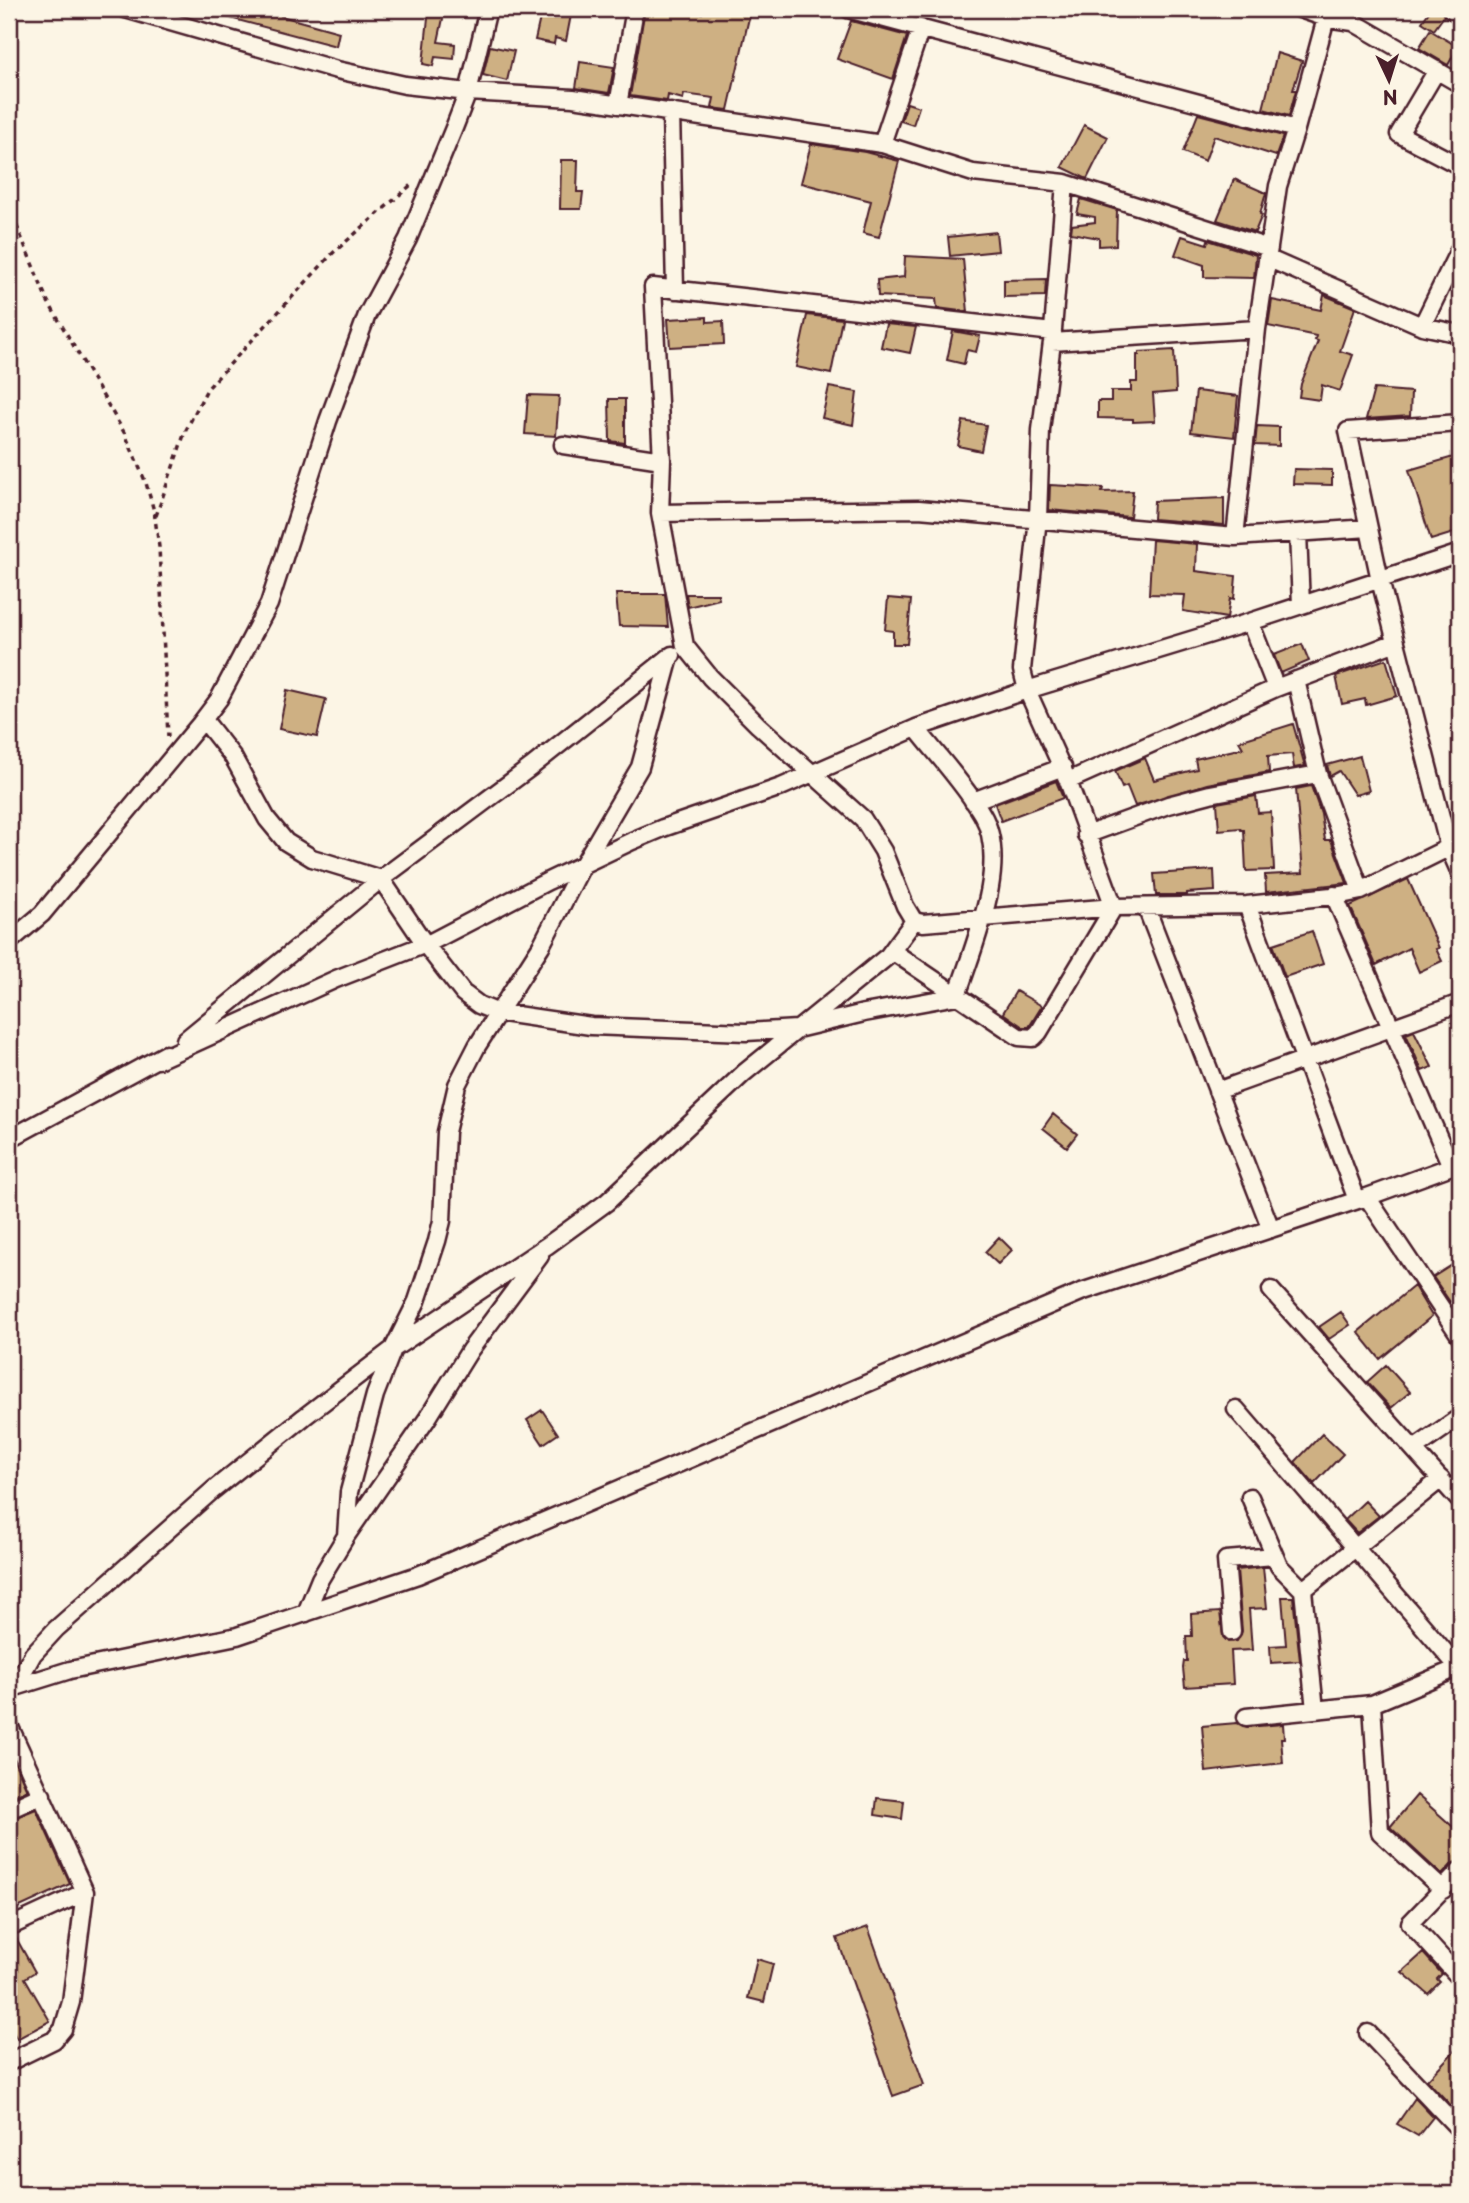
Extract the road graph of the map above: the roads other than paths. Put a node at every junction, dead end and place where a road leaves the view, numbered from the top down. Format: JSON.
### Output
{"nodes":[{"id":1,"x":125,"y":9,"type":"edge"},
{"id":2,"x":488,"y":9,"type":"edge"},
{"id":3,"x":635,"y":9,"type":"edge"},
{"id":4,"x":848,"y":9,"type":"edge"},
{"id":5,"x":1300,"y":9,"type":"edge"},
{"id":6,"x":1451,"y":9,"type":"edge"},
{"id":7,"x":1460,"y":15,"type":"edge"},
{"id":8,"x":1326,"y":18,"type":"junction"},
{"id":9,"x":921,"y":27,"type":"junction"},
{"id":10,"x":1437,"y":70,"type":"junction"},
{"id":11,"x":1460,"y":84,"type":"edge"},
{"id":12,"x":468,"y":92,"type":"junction"},
{"id":13,"x":618,"y":104,"type":"junction"},
{"id":14,"x":671,"y":112,"type":"junction"},
{"id":15,"x":1296,"y":129,"type":"junction"},
{"id":16,"x":882,"y":144,"type":"junction"},
{"id":17,"x":1460,"y":166,"type":"edge"},
{"id":18,"x":1065,"y":183,"type":"junction"},
{"id":19,"x":1460,"y":248,"type":"edge"},
{"id":20,"x":1268,"y":253,"type":"junction"},
{"id":21,"x":676,"y":290,"type":"junction"},
{"id":22,"x":1422,"y":326,"type":"junction"},
{"id":23,"x":1256,"y":329,"type":"junction"},
{"id":24,"x":1460,"y":334,"type":"edge"},
{"id":25,"x":1052,"y":337,"type":"junction"},
{"id":26,"x":1460,"y":423,"type":"edge"},
{"id":27,"x":563,"y":445,"type":"dead end"},
{"id":28,"x":662,"y":460,"type":"junction"},
{"id":29,"x":660,"y":513,"type":"junction"},
{"id":30,"x":1038,"y":518,"type":"junction"},
{"id":31,"x":1369,"y":528,"type":"junction"},
{"id":32,"x":1298,"y":533,"type":"junction"},
{"id":33,"x":1235,"y":537,"type":"junction"},
{"id":34,"x":1460,"y":553,"type":"edge"},
{"id":35,"x":1380,"y":580,"type":"junction"},
{"id":36,"x":1301,"y":605,"type":"junction"},
{"id":37,"x":1250,"y":622,"type":"junction"},
{"id":38,"x":1396,"y":642,"type":"junction"},
{"id":39,"x":685,"y":646,"type":"junction"},
{"id":40,"x":670,"y":657,"type":"junction"},
{"id":41,"x":1296,"y":680,"type":"junction"},
{"id":42,"x":1276,"y":688,"type":"junction"},
{"id":43,"x":1027,"y":690,"type":"junction"},
{"id":44,"x":204,"y":720,"type":"junction"},
{"id":45,"x":916,"y":728,"type":"junction"},
{"id":46,"x":810,"y":774,"type":"junction"},
{"id":47,"x":1065,"y":774,"type":"junction"},
{"id":48,"x":1318,"y":774,"type":"junction"},
{"id":49,"x":973,"y":801,"type":"junction"},
{"id":50,"x":1086,"y":835,"type":"junction"},
{"id":51,"x":1455,"y":845,"type":"edge"},
{"id":52,"x":582,"y":866,"type":"junction"},
{"id":53,"x":1460,"y":873,"type":"edge"},
{"id":54,"x":381,"y":879,"type":"junction"},
{"id":55,"x":1361,"y":891,"type":"junction"},
{"id":56,"x":1334,"y":895,"type":"junction"},
{"id":57,"x":1247,"y":905,"type":"junction"},
{"id":58,"x":1114,"y":907,"type":"junction"},
{"id":59,"x":1146,"y":907,"type":"junction"},
{"id":60,"x":982,"y":916,"type":"junction"},
{"id":61,"x":914,"y":921,"type":"junction"},
{"id":62,"x":9,"y":942,"type":"edge"},
{"id":63,"x":425,"y":944,"type":"junction"},
{"id":64,"x":892,"y":951,"type":"junction"},
{"id":65,"x":957,"y":996,"type":"junction"},
{"id":66,"x":1460,"y":1003,"type":"edge"},
{"id":67,"x":499,"y":1013,"type":"junction"},
{"id":68,"x":1391,"y":1028,"type":"junction"},
{"id":69,"x":797,"y":1029,"type":"junction"},
{"id":70,"x":1305,"y":1059,"type":"junction"},
{"id":71,"x":158,"y":1060,"type":"junction"},
{"id":72,"x":1217,"y":1091,"type":"junction"},
{"id":73,"x":9,"y":1139,"type":"edge"},
{"id":74,"x":1456,"y":1165,"type":"edge"},
{"id":75,"x":1362,"y":1199,"type":"junction"},
{"id":76,"x":1271,"y":1229,"type":"junction"},
{"id":77,"x":548,"y":1245,"type":"junction"},
{"id":78,"x":1271,"y":1290,"type":"dead end"},
{"id":79,"x":1460,"y":1336,"type":"edge"},
{"id":80,"x":393,"y":1349,"type":"junction"},
{"id":81,"x":1236,"y":1409,"type":"dead end"},
{"id":82,"x":1460,"y":1417,"type":"edge"},
{"id":83,"x":1414,"y":1449,"type":"junction"},
{"id":84,"x":1441,"y":1479,"type":"junction"},
{"id":85,"x":1250,"y":1497,"type":"dead end"},
{"id":86,"x":1460,"y":1501,"type":"edge"},
{"id":87,"x":346,"y":1536,"type":"junction"},
{"id":88,"x":1355,"y":1548,"type":"junction"},
{"id":89,"x":1274,"y":1556,"type":"junction"},
{"id":90,"x":1303,"y":1590,"type":"junction"},
{"id":91,"x":306,"y":1613,"type":"junction"},
{"id":92,"x":1232,"y":1632,"type":"dead end"},
{"id":93,"x":1459,"y":1667,"type":"edge"},
{"id":94,"x":11,"y":1688,"type":"edge"},
{"id":95,"x":1372,"y":1704,"type":"junction"},
{"id":96,"x":1315,"y":1710,"type":"junction"},
{"id":97,"x":1246,"y":1717,"type":"dead end"},
{"id":98,"x":9,"y":1725,"type":"edge"},
{"id":99,"x":42,"y":1795,"type":"junction"},
{"id":100,"x":9,"y":1810,"type":"edge"},
{"id":101,"x":1460,"y":1871,"type":"edge"},
{"id":102,"x":1443,"y":1889,"type":"junction"},
{"id":103,"x":85,"y":1892,"type":"junction"},
{"id":104,"x":9,"y":1927,"type":"edge"},
{"id":105,"x":1460,"y":1978,"type":"edge"},
{"id":106,"x":1368,"y":2033,"type":"dead end"},
{"id":107,"x":9,"y":2062,"type":"edge"},
{"id":108,"x":1460,"y":2130,"type":"edge"}],
"edges":[{"from":1,"to":12,"type":"street"},
{"from":2,"to":12,"type":"street"},
{"from":3,"to":13,"type":"street"},
{"from":4,"to":9,"type":"street"},
{"from":5,"to":8,"type":"street"},
{"from":6,"to":7,"type":"street"},
{"from":8,"to":10,"type":"street"},
{"from":8,"to":15,"type":"street"},
{"from":9,"to":15,"type":"street"},
{"from":9,"to":16,"type":"street"},
{"from":10,"to":11,"type":"street"},
{"from":10,"to":17,"type":"street"},
{"from":12,"to":13,"type":"street"},
{"from":12,"to":44,"type":"street"},
{"from":13,"to":14,"type":"street"},
{"from":14,"to":16,"type":"street"},
{"from":14,"to":21,"type":"street"},
{"from":15,"to":20,"type":"street"},
{"from":16,"to":18,"type":"street"},
{"from":18,"to":20,"type":"street"},
{"from":18,"to":25,"type":"street"},
{"from":19,"to":22,"type":"street"},
{"from":20,"to":22,"type":"street"},
{"from":20,"to":23,"type":"street"},
{"from":21,"to":25,"type":"street"},
{"from":21,"to":28,"type":"street"},
{"from":22,"to":24,"type":"street"},
{"from":23,"to":25,"type":"street"},
{"from":23,"to":33,"type":"street"},
{"from":25,"to":30,"type":"street"},
{"from":26,"to":31,"type":"street"},
{"from":27,"to":28,"type":"street"},
{"from":28,"to":29,"type":"street"},
{"from":29,"to":30,"type":"street"},
{"from":29,"to":39,"type":"street"},
{"from":30,"to":33,"type":"street"},
{"from":30,"to":43,"type":"street"},
{"from":31,"to":32,"type":"street"},
{"from":31,"to":35,"type":"street"},
{"from":32,"to":33,"type":"street"},
{"from":32,"to":36,"type":"street"},
{"from":34,"to":35,"type":"street"},
{"from":35,"to":36,"type":"street"},
{"from":35,"to":38,"type":"street"},
{"from":36,"to":37,"type":"street"},
{"from":37,"to":42,"type":"street"},
{"from":37,"to":43,"type":"street"},
{"from":38,"to":41,"type":"street"},
{"from":38,"to":51,"type":"street"},
{"from":39,"to":40,"type":"street"},
{"from":39,"to":46,"type":"street"},
{"from":40,"to":52,"type":"street"},
{"from":40,"to":54,"type":"street"},
{"from":41,"to":42,"type":"street"},
{"from":41,"to":48,"type":"street"},
{"from":42,"to":47,"type":"street"},
{"from":43,"to":45,"type":"street"},
{"from":43,"to":47,"type":"street"},
{"from":44,"to":54,"type":"street"},
{"from":44,"to":62,"type":"street"},
{"from":45,"to":46,"type":"street"},
{"from":45,"to":49,"type":"street"},
{"from":46,"to":52,"type":"street"},
{"from":46,"to":61,"type":"street"},
{"from":47,"to":49,"type":"street"},
{"from":47,"to":50,"type":"street"},
{"from":48,"to":50,"type":"street"},
{"from":48,"to":55,"type":"street"},
{"from":49,"to":60,"type":"street"},
{"from":50,"to":58,"type":"street"},
{"from":51,"to":53,"type":"street"},
{"from":51,"to":55,"type":"street"},
{"from":52,"to":63,"type":"street"},
{"from":52,"to":67,"type":"street"},
{"from":54,"to":63,"type":"street"},
{"from":54,"to":71,"type":"street"},
{"from":55,"to":56,"type":"street"},
{"from":56,"to":57,"type":"street"},
{"from":56,"to":68,"type":"street"},
{"from":57,"to":59,"type":"street"},
{"from":57,"to":70,"type":"street"},
{"from":58,"to":59,"type":"street"},
{"from":58,"to":60,"type":"street"},
{"from":58,"to":65,"type":"street"},
{"from":59,"to":72,"type":"street"},
{"from":60,"to":61,"type":"street"},
{"from":60,"to":65,"type":"street"},
{"from":61,"to":64,"type":"street"},
{"from":63,"to":67,"type":"street"},
{"from":63,"to":71,"type":"street"},
{"from":64,"to":65,"type":"street"},
{"from":64,"to":69,"type":"street"},
{"from":65,"to":69,"type":"street"},
{"from":66,"to":68,"type":"street"},
{"from":67,"to":69,"type":"street"},
{"from":67,"to":80,"type":"street"},
{"from":68,"to":70,"type":"street"},
{"from":68,"to":74,"type":"street"},
{"from":69,"to":77,"type":"street"},
{"from":70,"to":72,"type":"street"},
{"from":70,"to":75,"type":"street"},
{"from":71,"to":73,"type":"street"},
{"from":72,"to":76,"type":"street"},
{"from":74,"to":75,"type":"street"},
{"from":75,"to":76,"type":"street"},
{"from":75,"to":79,"type":"street"},
{"from":76,"to":91,"type":"street"},
{"from":77,"to":80,"type":"street"},
{"from":77,"to":87,"type":"street"},
{"from":78,"to":83,"type":"street"},
{"from":80,"to":87,"type":"street"},
{"from":80,"to":94,"type":"street"},
{"from":81,"to":88,"type":"street"},
{"from":82,"to":83,"type":"street"},
{"from":83,"to":84,"type":"street"},
{"from":84,"to":86,"type":"street"},
{"from":84,"to":88,"type":"street"},
{"from":85,"to":89,"type":"street"},
{"from":87,"to":91,"type":"street"},
{"from":88,"to":90,"type":"street"},
{"from":88,"to":93,"type":"street"},
{"from":89,"to":90,"type":"street"},
{"from":89,"to":92,"type":"street"},
{"from":90,"to":96,"type":"street"},
{"from":91,"to":94,"type":"street"},
{"from":93,"to":95,"type":"street"},
{"from":95,"to":96,"type":"street"},
{"from":95,"to":102,"type":"street"},
{"from":96,"to":97,"type":"street"},
{"from":98,"to":99,"type":"street"},
{"from":99,"to":100,"type":"street"},
{"from":99,"to":103,"type":"street"},
{"from":101,"to":102,"type":"street"},
{"from":102,"to":105,"type":"street"},
{"from":103,"to":104,"type":"street"},
{"from":103,"to":107,"type":"street"},
{"from":106,"to":108,"type":"street"}]}
